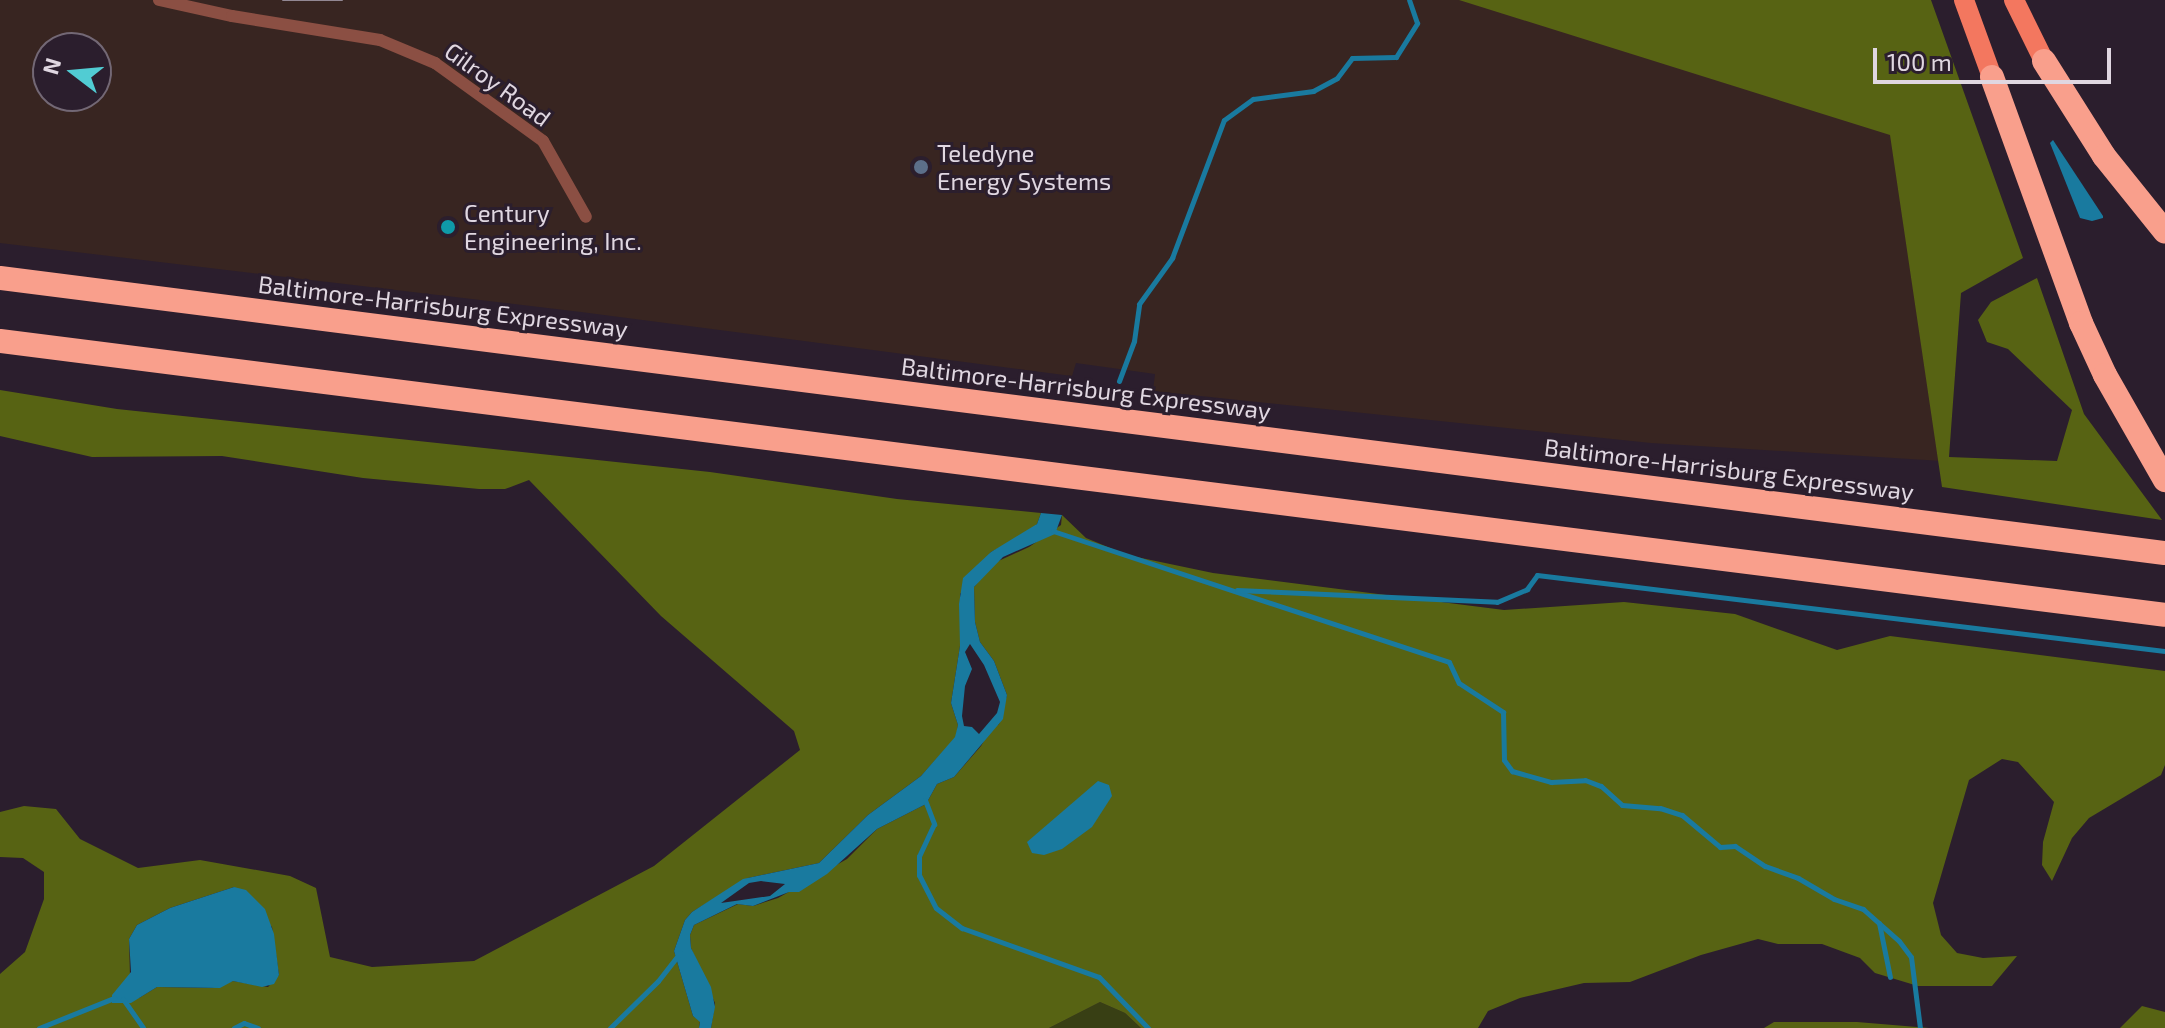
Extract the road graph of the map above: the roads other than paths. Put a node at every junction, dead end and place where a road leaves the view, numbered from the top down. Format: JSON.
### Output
{"nodes":[{"id":1,"x":159,"y":0,"type":"edge"},
{"id":2,"x":1964,"y":0,"type":"edge"},
{"id":3,"x":2014,"y":0,"type":"edge"},
{"id":4,"x":2044,"y":61,"type":"joint"},
{"id":5,"x":1992,"y":77,"type":"joint"},
{"id":6,"x":586,"y":217,"type":"dead end"},
{"id":7,"x":2165,"y":232,"type":"edge"},
{"id":8,"x":0,"y":278,"type":"edge"},
{"id":9,"x":0,"y":341,"type":"edge"},
{"id":10,"x":2165,"y":480,"type":"edge"},
{"id":11,"x":2165,"y":553,"type":"edge"},
{"id":12,"x":2165,"y":615,"type":"edge"}],
"edges":[{"from":1,"to":6,"type":"street","name":"Gilroy Road"},
{"from":2,"to":5,"type":"main road"},
{"from":3,"to":4,"type":"main road"},
{"from":4,"to":7,"type":"highway"},
{"from":5,"to":10,"type":"highway"},
{"from":8,"to":11,"type":"highway","name":"Baltimore-Harrisburg Expressway"},
{"from":9,"to":12,"type":"highway"}]}
